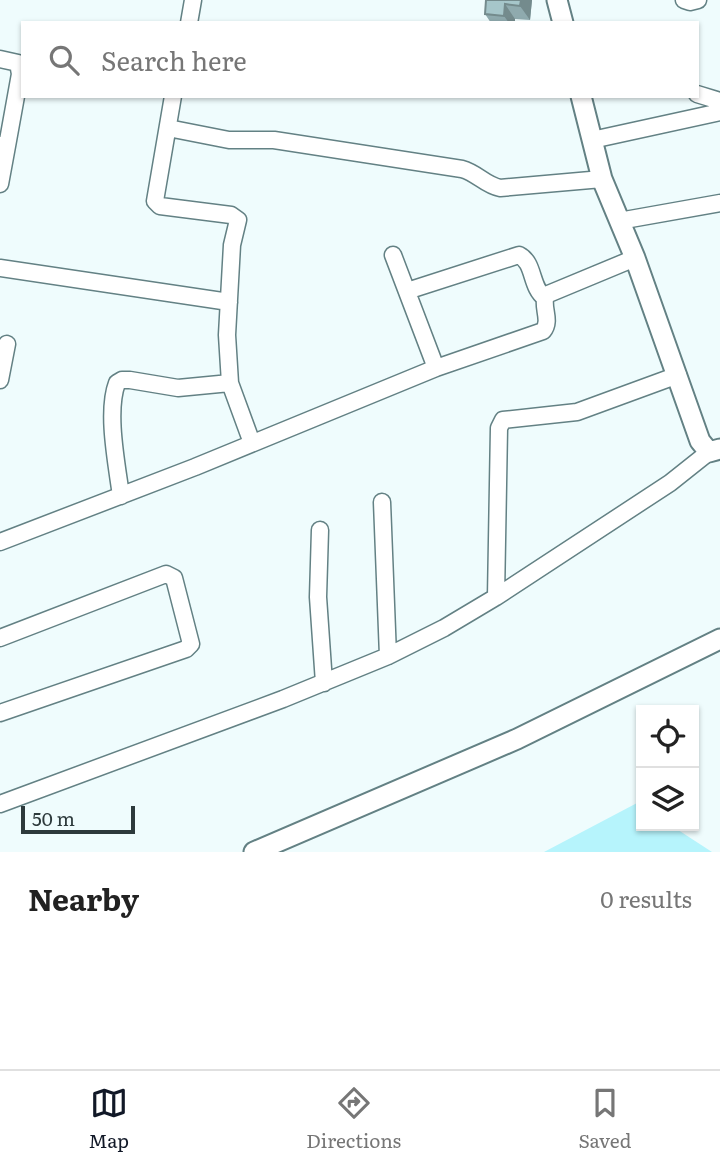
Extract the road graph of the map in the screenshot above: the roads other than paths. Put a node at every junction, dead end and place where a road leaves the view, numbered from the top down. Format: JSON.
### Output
{"nodes":[{"id":1,"x":193,"y":0,"type":"edge"},
{"id":2,"x":557,"y":0,"type":"edge"},
{"id":3,"x":684,"y":0,"type":"edge"},
{"id":4,"x":698,"y":0,"type":"edge"},
{"id":5,"x":189,"y":21,"type":"edge"},
{"id":6,"x":562,"y":21,"type":"edge"},
{"id":7,"x":0,"y":59,"type":"edge"},
{"id":8,"x":699,"y":95,"type":"edge"},
{"id":9,"x":173,"y":98,"type":"edge"},
{"id":10,"x":582,"y":98,"type":"edge"},
{"id":11,"x":720,"y":101,"type":"edge"},
{"id":12,"x":720,"y":112,"type":"edge"},
{"id":13,"x":168,"y":128,"type":"junction"},
{"id":14,"x":592,"y":140,"type":"junction"},
{"id":15,"x":3,"y":146,"type":"edge"},
{"id":16,"x":601,"y":179,"type":"junction"},
{"id":17,"x":0,"y":184,"type":"edge"},
{"id":18,"x":720,"y":202,"type":"edge"},
{"id":19,"x":620,"y":221,"type":"junction"},
{"id":20,"x":393,"y":255,"type":"dead end"},
{"id":21,"x":635,"y":258,"type":"junction"},
{"id":22,"x":0,"y":268,"type":"edge"},
{"id":23,"x":407,"y":291,"type":"junction"},
{"id":24,"x":545,"y":298,"type":"junction"},
{"id":25,"x":229,"y":302,"type":"junction"},
{"id":26,"x":7,"y":344,"type":"dead end"},
{"id":27,"x":436,"y":368,"type":"junction"},
{"id":28,"x":678,"y":375,"type":"junction"},
{"id":29,"x":0,"y":380,"type":"edge"},
{"id":30,"x":230,"y":383,"type":"junction"},
{"id":31,"x":252,"y":443,"type":"junction"},
{"id":32,"x":715,"y":451,"type":"edge"},
{"id":33,"x":121,"y":496,"type":"junction"},
{"id":34,"x":382,"y":502,"type":"dead end"},
{"id":35,"x":320,"y":530,"type":"dead end"},
{"id":36,"x":1,"y":536,"type":"edge"},
{"id":37,"x":496,"y":597,"type":"junction"},
{"id":38,"x":0,"y":638,"type":"edge"},
{"id":39,"x":720,"y":639,"type":"edge"},
{"id":40,"x":388,"y":656,"type":"junction"},
{"id":41,"x":324,"y":683,"type":"junction"},
{"id":42,"x":0,"y":713,"type":"edge"},
{"id":43,"x":0,"y":804,"type":"edge"},
{"id":44,"x":254,"y":852,"type":"edge"}],
"edges":[{"from":1,"to":5,"type":"street"},
{"from":2,"to":6,"type":"street"},
{"from":3,"to":4,"type":"street"},
{"from":7,"to":15,"type":"street"},
{"from":8,"to":11,"type":"street"},
{"from":9,"to":13,"type":"street"},
{"from":10,"to":14,"type":"street"},
{"from":12,"to":14,"type":"street"},
{"from":13,"to":16,"type":"street"},
{"from":13,"to":25,"type":"street"},
{"from":14,"to":16,"type":"street"},
{"from":15,"to":17,"type":"street"},
{"from":16,"to":19,"type":"street"},
{"from":18,"to":19,"type":"street"},
{"from":19,"to":21,"type":"street"},
{"from":20,"to":23,"type":"street"},
{"from":21,"to":24,"type":"street"},
{"from":21,"to":28,"type":"street"},
{"from":22,"to":25,"type":"street"},
{"from":23,"to":24,"type":"street"},
{"from":23,"to":27,"type":"street"},
{"from":24,"to":27,"type":"street"},
{"from":25,"to":30,"type":"street"},
{"from":26,"to":29,"type":"street"},
{"from":27,"to":31,"type":"street"},
{"from":28,"to":32,"type":"street"},
{"from":28,"to":37,"type":"street"},
{"from":30,"to":31,"type":"street"},
{"from":30,"to":33,"type":"street"},
{"from":31,"to":33,"type":"street"},
{"from":32,"to":37,"type":"street"},
{"from":33,"to":36,"type":"street"},
{"from":34,"to":40,"type":"street"},
{"from":35,"to":41,"type":"street"},
{"from":37,"to":40,"type":"street"},
{"from":38,"to":42,"type":"street"},
{"from":39,"to":44,"type":"street"},
{"from":40,"to":41,"type":"street"},
{"from":41,"to":43,"type":"street"}]}
